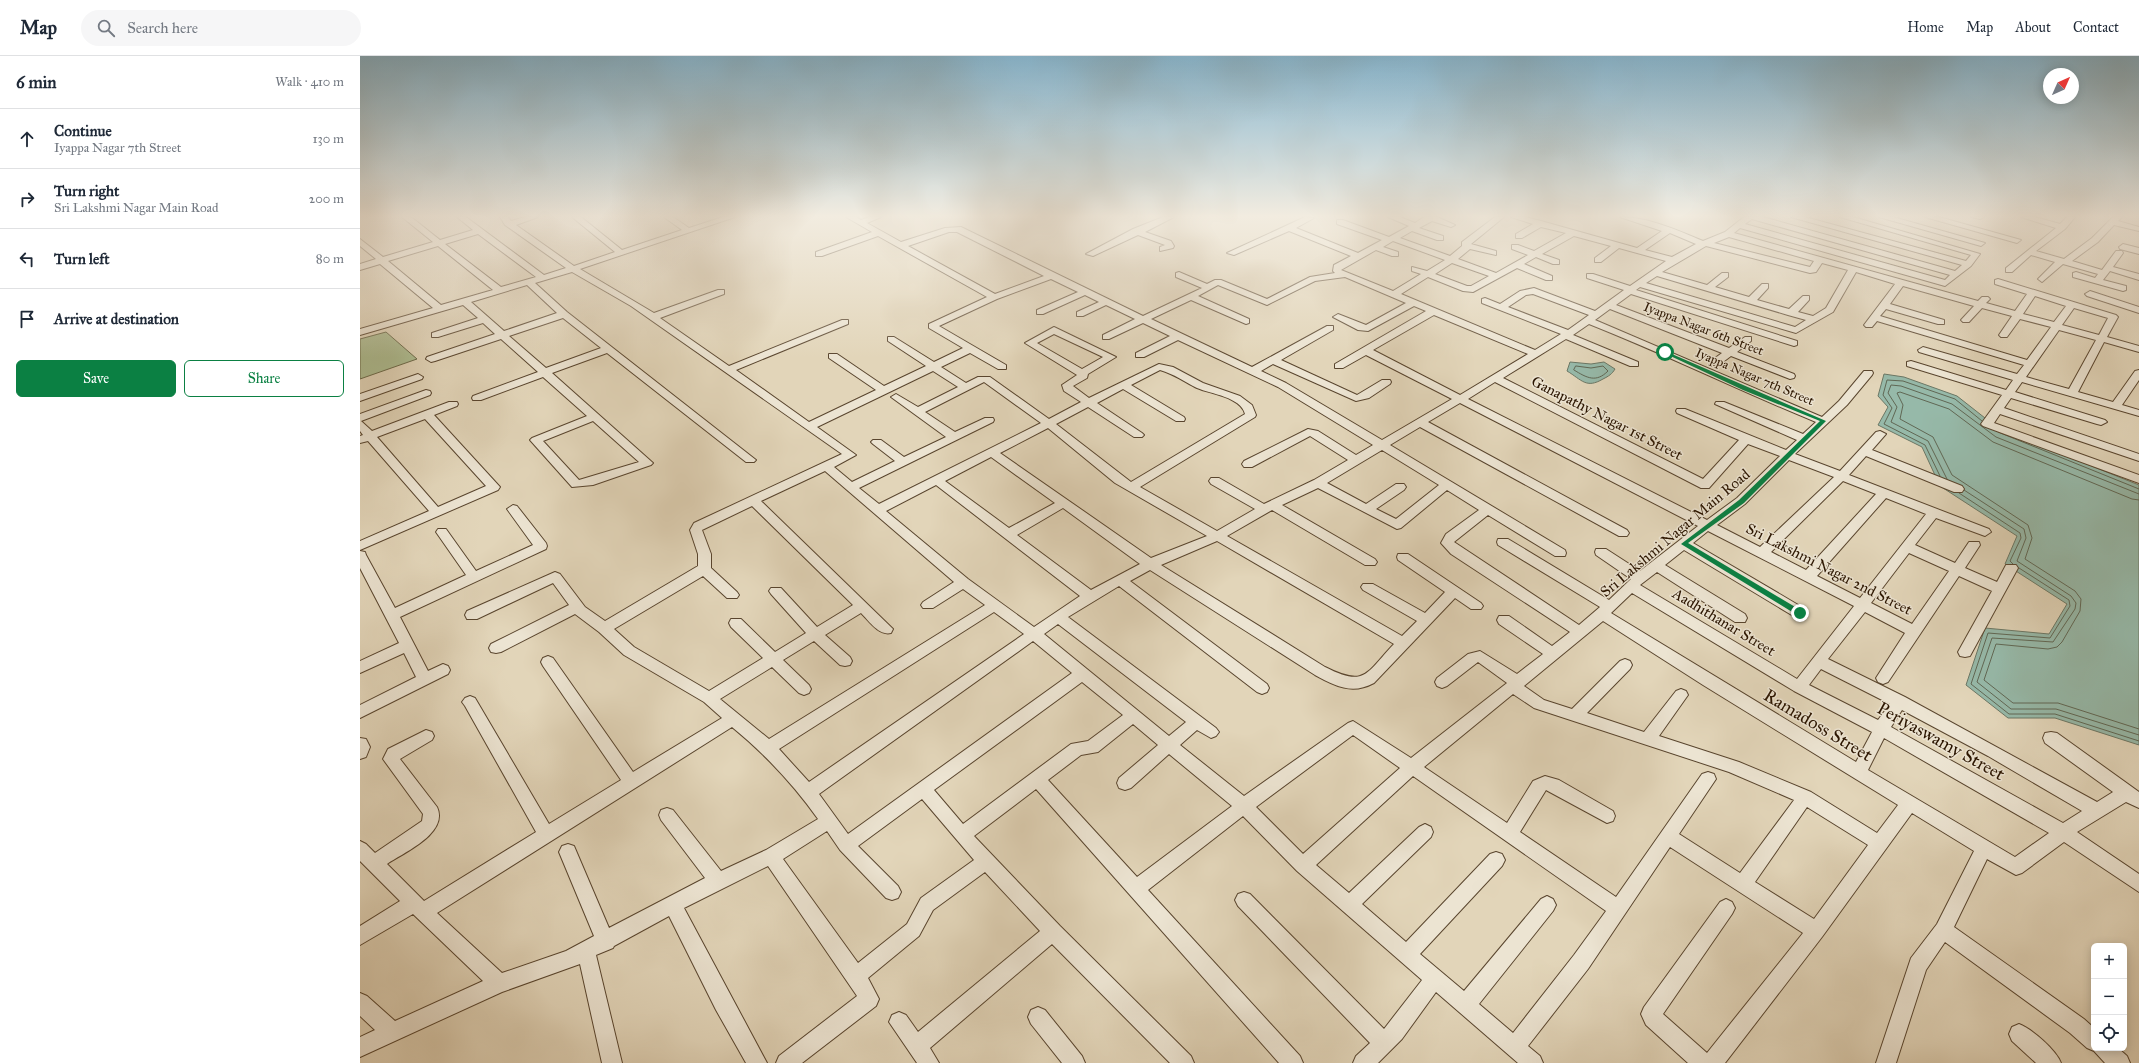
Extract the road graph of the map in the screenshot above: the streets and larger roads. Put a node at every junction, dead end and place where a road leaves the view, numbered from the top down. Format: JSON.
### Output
{"nodes":[{"id":1,"x":373,"y":264,"type":"edge"},
{"id":2,"x":387,"y":264,"type":"edge"},
{"id":3,"x":466,"y":264,"type":"edge"},
{"id":4,"x":524,"y":264,"type":"edge"},
{"id":5,"x":567,"y":264,"type":"edge"},
{"id":6,"x":589,"y":264,"type":"edge"},
{"id":7,"x":934,"y":264,"type":"edge"},
{"id":8,"x":1025,"y":264,"type":"edge"},
{"id":9,"x":1343,"y":264,"type":"edge"},
{"id":10,"x":1444,"y":264,"type":"edge"},
{"id":11,"x":1462,"y":264,"type":"edge"},
{"id":12,"x":1516,"y":264,"type":"joint"},
{"id":13,"x":1667,"y":264,"type":"edge"},
{"id":14,"x":1786,"y":264,"type":"edge"},
{"id":15,"x":1817,"y":264,"type":"edge"},
{"id":16,"x":1836,"y":264,"type":"edge"},
{"id":17,"x":1877,"y":264,"type":"edge"},
{"id":18,"x":1921,"y":264,"type":"edge"},
{"id":19,"x":1968,"y":264,"type":"edge"},
{"id":20,"x":2016,"y":264,"type":"edge"},
{"id":21,"x":2061,"y":264,"type":"edge"},
{"id":22,"x":2074,"y":264,"type":"edge"},
{"id":23,"x":2111,"y":264,"type":"edge"},
{"id":24,"x":360,"y":268,"type":"edge"},
{"id":25,"x":574,"y":269,"type":"junction"},
{"id":26,"x":1415,"y":269,"type":"dead end"},
{"id":27,"x":1853,"y":269,"type":"junction"},
{"id":28,"x":2009,"y":270,"type":"dead end"},
{"id":29,"x":2106,"y":270,"type":"junction"},
{"id":30,"x":1654,"y":272,"type":"junction"},
{"id":31,"x":1427,"y":274,"type":"junction"},
{"id":32,"x":1956,"y":274,"type":"junction"},
{"id":33,"x":2076,"y":274,"type":"dead end"},
{"id":34,"x":1179,"y":275,"type":"dead end"},
{"id":35,"x":1344,"y":275,"type":"junction"},
{"id":36,"x":1725,"y":275,"type":"dead end"},
{"id":37,"x":1051,"y":276,"type":"junction"},
{"id":38,"x":1496,"y":276,"type":"junction"},
{"id":39,"x":1590,"y":276,"type":"dead end"},
{"id":40,"x":2139,"y":277,"type":"edge"},
{"id":41,"x":543,"y":278,"type":"junction"},
{"id":42,"x":1549,"y":278,"type":"dead end"},
{"id":43,"x":2042,"y":280,"type":"dead end"},
{"id":44,"x":2097,"y":281,"type":"junction"},
{"id":45,"x":529,"y":282,"type":"junction"},
{"id":46,"x":1901,"y":282,"type":"junction"},
{"id":47,"x":1998,"y":282,"type":"dead end"},
{"id":48,"x":1945,"y":283,"type":"junction"},
{"id":49,"x":1765,"y":286,"type":"dead end"},
{"id":50,"x":1208,"y":287,"type":"junction"},
{"id":51,"x":1634,"y":288,"type":"junction"},
{"id":52,"x":1708,"y":288,"type":"junction"},
{"id":53,"x":2123,"y":288,"type":"dead end"},
{"id":54,"x":499,"y":290,"type":"junction"},
{"id":55,"x":721,"y":292,"type":"dead end"},
{"id":56,"x":1085,"y":292,"type":"junction"},
{"id":57,"x":1936,"y":292,"type":"junction"},
{"id":58,"x":2033,"y":292,"type":"junction"},
{"id":59,"x":2090,"y":294,"type":"dead end"},
{"id":60,"x":1393,"y":295,"type":"junction"},
{"id":61,"x":994,"y":297,"type":"junction"},
{"id":62,"x":1192,"y":297,"type":"junction"},
{"id":63,"x":1806,"y":298,"type":"dead end"},
{"id":64,"x":1485,"y":301,"type":"dead end"},
{"id":65,"x":1751,"y":301,"type":"junction"},
{"id":66,"x":1982,"y":301,"type":"junction"},
{"id":67,"x":464,"y":302,"type":"junction"},
{"id":68,"x":1106,"y":302,"type":"junction"},
{"id":69,"x":1412,"y":303,"type":"junction"},
{"id":70,"x":2072,"y":304,"type":"junction"},
{"id":71,"x":1609,"y":305,"type":"junction"},
{"id":72,"x":1884,"y":305,"type":"junction"},
{"id":73,"x":1501,"y":307,"type":"junction"},
{"id":74,"x":440,"y":308,"type":"junction"},
{"id":75,"x":2139,"y":310,"type":"edge"},
{"id":76,"x":1433,"y":311,"type":"junction"},
{"id":77,"x":1040,"y":312,"type":"dead end"},
{"id":78,"x":1790,"y":313,"type":"junction"},
{"id":79,"x":564,"y":314,"type":"junction"},
{"id":80,"x":1080,"y":314,"type":"dead end"},
{"id":81,"x":2019,"y":315,"type":"junction"},
{"id":82,"x":1338,"y":316,"type":"dead end"},
{"id":83,"x":653,"y":317,"type":"junction"},
{"id":84,"x":1592,"y":317,"type":"junction"},
{"id":85,"x":484,"y":319,"type":"junction"},
{"id":86,"x":1812,"y":319,"type":"junction"},
{"id":87,"x":1143,"y":320,"type":"junction"},
{"id":88,"x":1966,"y":320,"type":"dead end"},
{"id":89,"x":1246,"y":321,"type":"dead end"},
{"id":90,"x":845,"y":322,"type":"dead end"},
{"id":91,"x":1941,"y":322,"type":"dead end"},
{"id":92,"x":2059,"y":325,"type":"junction"},
{"id":93,"x":1330,"y":328,"type":"dead end"},
{"id":94,"x":360,"y":332,"type":"edge"},
{"id":95,"x":502,"y":334,"type":"junction"},
{"id":96,"x":1566,"y":334,"type":"junction"},
{"id":97,"x":434,"y":335,"type":"dead end"},
{"id":98,"x":2004,"y":335,"type":"dead end"},
{"id":99,"x":1178,"y":336,"type":"junction"},
{"id":100,"x":1106,"y":337,"type":"dead end"},
{"id":101,"x":2103,"y":337,"type":"junction"},
{"id":102,"x":891,"y":339,"type":"dead end"},
{"id":103,"x":1748,"y":339,"type":"dead end"},
{"id":104,"x":1794,"y":343,"type":"dead end"},
{"id":105,"x":972,"y":348,"type":"junction"},
{"id":106,"x":2139,"y":348,"type":"edge"},
{"id":107,"x":607,"y":349,"type":"junction"},
{"id":108,"x":1923,"y":350,"type":"dead end"},
{"id":109,"x":1366,"y":351,"type":"junction"},
{"id":110,"x":1730,"y":352,"type":"junction"},
{"id":111,"x":1534,"y":353,"type":"junction"},
{"id":112,"x":1140,"y":355,"type":"dead end"},
{"id":113,"x":833,"y":356,"type":"dead end"},
{"id":114,"x":431,"y":359,"type":"dead end"},
{"id":115,"x":1273,"y":360,"type":"junction"},
{"id":116,"x":1715,"y":363,"type":"dead end"},
{"id":117,"x":1634,"y":364,"type":"dead end"},
{"id":118,"x":1911,"y":364,"type":"dead end"},
{"id":119,"x":2031,"y":364,"type":"junction"},
{"id":120,"x":1339,"y":366,"type":"dead end"},
{"id":121,"x":934,"y":367,"type":"junction"},
{"id":122,"x":1002,"y":367,"type":"dead end"},
{"id":123,"x":728,"y":370,"type":"junction"},
{"id":124,"x":1253,"y":371,"type":"junction"},
{"id":125,"x":2139,"y":372,"type":"edge"},
{"id":126,"x":544,"y":373,"type":"junction"},
{"id":127,"x":1082,"y":373,"type":"junction"},
{"id":128,"x":1868,"y":373,"type":"dead end"},
{"id":129,"x":418,"y":376,"type":"dead end"},
{"id":130,"x":1790,"y":376,"type":"dead end"},
{"id":131,"x":2019,"y":377,"type":"junction"},
{"id":132,"x":1495,"y":378,"type":"junction"},
{"id":133,"x":1386,"y":382,"type":"dead end"},
{"id":134,"x":1122,"y":385,"type":"junction"},
{"id":135,"x":965,"y":388,"type":"junction"},
{"id":136,"x":883,"y":390,"type":"junction"},
{"id":137,"x":426,"y":393,"type":"dead end"},
{"id":138,"x":2008,"y":393,"type":"junction"},
{"id":139,"x":2072,"y":393,"type":"junction"},
{"id":140,"x":896,"y":397,"type":"dead end"},
{"id":141,"x":360,"y":398,"type":"edge"},
{"id":142,"x":477,"y":398,"type":"dead end"},
{"id":143,"x":1460,"y":398,"type":"junction"},
{"id":144,"x":1089,"y":403,"type":"junction"},
{"id":145,"x":453,"y":404,"type":"dead end"},
{"id":146,"x":1720,"y":404,"type":"dead end"},
{"id":147,"x":2115,"y":406,"type":"junction"},
{"id":148,"x":1996,"y":409,"type":"junction"},
{"id":149,"x":1681,"y":411,"type":"dead end"},
{"id":150,"x":917,"y":412,"type":"junction"},
{"id":151,"x":2139,"y":413,"type":"edge"},
{"id":152,"x":426,"y":414,"type":"junction"},
{"id":153,"x":594,"y":417,"type":"junction"},
{"id":154,"x":360,"y":418,"type":"edge"},
{"id":155,"x":1180,"y":419,"type":"dead end"},
{"id":156,"x":989,"y":420,"type":"dead end"},
{"id":157,"x":1823,"y":421,"type":"junction"},
{"id":158,"x":1419,"y":422,"type":"junction"},
{"id":159,"x":2101,"y":422,"type":"dead end"},
{"id":160,"x":1048,"y":423,"type":"junction"},
{"id":161,"x":360,"y":424,"type":"edge"},
{"id":162,"x":810,"y":426,"type":"junction"},
{"id":163,"x":1880,"y":434,"type":"dead end"},
{"id":164,"x":1138,"y":435,"type":"dead end"},
{"id":165,"x":954,"y":437,"type":"junction"},
{"id":166,"x":365,"y":438,"type":"edge"},
{"id":167,"x":1746,"y":439,"type":"junction"},
{"id":168,"x":1804,"y":439,"type":"junction"},
{"id":169,"x":876,"y":442,"type":"dead end"},
{"id":170,"x":1382,"y":445,"type":"junction"},
{"id":171,"x":1864,"y":451,"type":"junction"},
{"id":172,"x":991,"y":452,"type":"junction"},
{"id":173,"x":1788,"y":456,"type":"junction"},
{"id":174,"x":2139,"y":458,"type":"edge"},
{"id":175,"x":750,"y":460,"type":"dead end"},
{"id":176,"x":1356,"y":460,"type":"junction"},
{"id":177,"x":903,"y":461,"type":"junction"},
{"id":178,"x":1248,"y":464,"type":"dead end"},
{"id":179,"x":826,"y":466,"type":"junction"},
{"id":180,"x":1843,"y":475,"type":"junction"},
{"id":181,"x":2139,"y":479,"type":"edge"},
{"id":182,"x":937,"y":480,"type":"junction"},
{"id":183,"x":1215,"y":481,"type":"dead end"},
{"id":184,"x":1318,"y":483,"type":"junction"},
{"id":185,"x":1446,"y":485,"type":"junction"},
{"id":186,"x":1400,"y":486,"type":"dead end"},
{"id":187,"x":851,"y":487,"type":"junction"},
{"id":188,"x":1131,"y":487,"type":"junction"},
{"id":189,"x":1958,"y":489,"type":"dead end"},
{"id":190,"x":1884,"y":492,"type":"junction"},
{"id":191,"x":754,"y":500,"type":"junction"},
{"id":192,"x":1063,"y":503,"type":"junction"},
{"id":193,"x":1268,"y":507,"type":"junction"},
{"id":194,"x":513,"y":509,"type":"dead end"},
{"id":195,"x":1368,"y":509,"type":"junction"},
{"id":196,"x":1488,"y":509,"type":"junction"},
{"id":197,"x":878,"y":510,"type":"junction"},
{"id":198,"x":437,"y":512,"type":"junction"},
{"id":199,"x":1934,"y":512,"type":"junction"},
{"id":200,"x":1708,"y":525,"type":"junction"},
{"id":201,"x":442,"y":532,"type":"dead end"},
{"id":202,"x":1985,"y":532,"type":"dead end"},
{"id":203,"x":1623,"y":533,"type":"dead end"},
{"id":204,"x":1009,"y":534,"type":"junction"},
{"id":205,"x":1218,"y":536,"type":"junction"},
{"id":206,"x":1503,"y":542,"type":"dead end"},
{"id":207,"x":1684,"y":544,"type":"junction"},
{"id":208,"x":1974,"y":545,"type":"dead end"},
{"id":209,"x":360,"y":546,"type":"edge"},
{"id":210,"x":1908,"y":547,"type":"junction"},
{"id":211,"x":1601,"y":552,"type":"dead end"},
{"id":212,"x":1762,"y":552,"type":"junction"},
{"id":213,"x":1560,"y":553,"type":"dead end"},
{"id":214,"x":360,"y":555,"type":"edge"},
{"id":215,"x":1403,"y":557,"type":"dead end"},
{"id":216,"x":1370,"y":562,"type":"dead end"},
{"id":217,"x":1150,"y":564,"type":"junction"},
{"id":218,"x":1657,"y":566,"type":"junction"},
{"id":219,"x":2011,"y":568,"type":"dead end"},
{"id":220,"x":704,"y":569,"type":"junction"},
{"id":221,"x":1958,"y":570,"type":"junction"},
{"id":222,"x":474,"y":577,"type":"junction"},
{"id":223,"x":1807,"y":578,"type":"junction"},
{"id":224,"x":1120,"y":580,"type":"junction"},
{"id":225,"x":963,"y":582,"type":"junction"},
{"id":226,"x":1636,"y":582,"type":"junction"},
{"id":227,"x":1368,"y":587,"type":"dead end"},
{"id":228,"x":2000,"y":589,"type":"junction"},
{"id":229,"x":776,"y":591,"type":"dead end"},
{"id":230,"x":1454,"y":591,"type":"junction"},
{"id":231,"x":732,"y":595,"type":"dead end"},
{"id":232,"x":1090,"y":596,"type":"junction"},
{"id":233,"x":928,"y":605,"type":"dead end"},
{"id":234,"x":862,"y":606,"type":"junction"},
{"id":235,"x":994,"y":606,"type":"junction"},
{"id":236,"x":1476,"y":606,"type":"dead end"},
{"id":237,"x":1862,"y":606,"type":"junction"},
{"id":238,"x":578,"y":607,"type":"junction"},
{"id":239,"x":1606,"y":610,"type":"junction"},
{"id":240,"x":1800,"y":613,"type":"dead end"},
{"id":241,"x":392,"y":615,"type":"junction"},
{"id":242,"x":472,"y":615,"type":"dead end"},
{"id":243,"x":1058,"y":617,"type":"junction"},
{"id":244,"x":1740,"y":618,"type":"dead end"},
{"id":245,"x":1426,"y":620,"type":"junction"},
{"id":246,"x":1504,"y":620,"type":"dead end"},
{"id":247,"x":736,"y":623,"type":"dead end"},
{"id":248,"x":604,"y":628,"type":"junction"},
{"id":249,"x":886,"y":628,"type":"dead end"},
{"id":250,"x":1914,"y":631,"type":"junction"},
{"id":251,"x":1580,"y":632,"type":"junction"},
{"id":252,"x":815,"y":634,"type":"junction"},
{"id":253,"x":1035,"y":635,"type":"junction"},
{"id":254,"x":1404,"y":643,"type":"junction"},
{"id":255,"x":407,"y":646,"type":"junction"},
{"id":256,"x":496,"y":648,"type":"dead end"},
{"id":257,"x":1965,"y":652,"type":"dead end"},
{"id":258,"x":1552,"y":653,"type":"junction"},
{"id":259,"x":774,"y":659,"type":"junction"},
{"id":260,"x":845,"y":661,"type":"dead end"},
{"id":261,"x":1819,"y":661,"type":"junction"},
{"id":262,"x":548,"y":662,"type":"dead end"},
{"id":263,"x":1625,"y":665,"type":"dead end"},
{"id":264,"x":360,"y":667,"type":"edge"},
{"id":265,"x":444,"y":670,"type":"dead end"},
{"id":266,"x":1082,"y":674,"type":"junction"},
{"id":267,"x":1883,"y":678,"type":"dead end"},
{"id":268,"x":425,"y":679,"type":"junction"},
{"id":269,"x":1442,"y":682,"type":"dead end"},
{"id":270,"x":1516,"y":685,"type":"junction"},
{"id":271,"x":1799,"y":687,"type":"junction"},
{"id":272,"x":1262,"y":688,"type":"dead end"},
{"id":273,"x":804,"y":689,"type":"dead end"},
{"id":274,"x":1681,"y":695,"type":"dead end"},
{"id":275,"x":709,"y":698,"type":"junction"},
{"id":276,"x":1900,"y":701,"type":"junction"},
{"id":277,"x":470,"y":702,"type":"dead end"},
{"id":278,"x":360,"y":712,"type":"edge"},
{"id":279,"x":1133,"y":716,"type":"junction"},
{"id":280,"x":1575,"y":716,"type":"junction"},
{"id":281,"x":734,"y":718,"type":"junction"},
{"id":282,"x":1196,"y":722,"type":"junction"},
{"id":283,"x":1881,"y":729,"type":"junction"},
{"id":284,"x":1211,"y":732,"type":"dead end"},
{"id":285,"x":426,"y":736,"type":"dead end"},
{"id":286,"x":2051,"y":738,"type":"dead end"},
{"id":287,"x":1648,"y":739,"type":"junction"},
{"id":288,"x":360,"y":744,"type":"edge"},
{"id":289,"x":1170,"y":746,"type":"junction"},
{"id":290,"x":768,"y":748,"type":"junction"},
{"id":291,"x":360,"y":752,"type":"edge"},
{"id":292,"x":1411,"y":768,"type":"junction"},
{"id":293,"x":1859,"y":772,"type":"junction"},
{"id":294,"x":1038,"y":779,"type":"junction"},
{"id":295,"x":1708,"y":779,"type":"dead end"},
{"id":296,"x":631,"y":782,"type":"junction"},
{"id":297,"x":1125,"y":783,"type":"dead end"},
{"id":298,"x":923,"y":789,"type":"junction"},
{"id":299,"x":808,"y":792,"type":"junction"},
{"id":300,"x":1805,"y":797,"type":"junction"},
{"id":301,"x":2133,"y":797,"type":"edge"},
{"id":302,"x":1910,"y":802,"type":"junction"},
{"id":303,"x":1244,"y":806,"type":"junction"},
{"id":304,"x":2096,"y":810,"type":"junction"},
{"id":305,"x":666,"y":815,"type":"dead end"},
{"id":306,"x":1607,"y":816,"type":"dead end"},
{"id":307,"x":829,"y":821,"type":"junction"},
{"id":308,"x":2062,"y":831,"type":"junction"},
{"id":309,"x":1425,"y":832,"type":"dead end"},
{"id":310,"x":546,"y":834,"type":"junction"},
{"id":311,"x":1510,"y":834,"type":"junction"},
{"id":312,"x":962,"y":835,"type":"junction"},
{"id":313,"x":1669,"y":837,"type":"junction"},
{"id":314,"x":1879,"y":843,"type":"junction"},
{"id":315,"x":846,"y":845,"type":"junction"},
{"id":316,"x":1984,"y":848,"type":"junction"},
{"id":317,"x":360,"y":849,"type":"edge"},
{"id":318,"x":568,"y":852,"type":"dead end"},
{"id":319,"x":772,"y":856,"type":"junction"},
{"id":320,"x":1496,"y":860,"type":"dead end"},
{"id":321,"x":986,"y":861,"type":"junction"},
{"id":322,"x":374,"y":863,"type":"junction"},
{"id":323,"x":1303,"y":865,"type":"junction"},
{"id":324,"x":718,"y":881,"type":"junction"},
{"id":325,"x":2139,"y":884,"type":"edge"},
{"id":326,"x":1742,"y":885,"type":"junction"},
{"id":327,"x":1135,"y":889,"type":"junction"},
{"id":328,"x":892,"y":892,"type":"dead end"},
{"id":329,"x":1244,"y":900,"type":"dead end"},
{"id":330,"x":1349,"y":905,"type":"junction"},
{"id":331,"x":1547,"y":905,"type":"dead end"},
{"id":332,"x":673,"y":906,"type":"junction"},
{"id":333,"x":419,"y":907,"type":"junction"},
{"id":334,"x":1726,"y":908,"type":"dead end"},
{"id":335,"x":1619,"y":909,"type":"junction"},
{"id":336,"x":1943,"y":930,"type":"junction"},
{"id":337,"x":1816,"y":931,"type":"junction"},
{"id":338,"x":1053,"y":932,"type":"junction"},
{"id":339,"x":360,"y":936,"type":"edge"},
{"id":340,"x":606,"y":942,"type":"junction"},
{"id":341,"x":586,"y":951,"type":"junction"},
{"id":342,"x":1407,"y":954,"type":"junction"},
{"id":343,"x":856,"y":976,"type":"junction"},
{"id":344,"x":1434,"y":979,"type":"junction"},
{"id":345,"x":499,"y":983,"type":"junction"},
{"id":346,"x":360,"y":1002,"type":"edge"},
{"id":347,"x":1465,"y":1005,"type":"junction"},
{"id":348,"x":1038,"y":1017,"type":"dead end"},
{"id":349,"x":900,"y":1022,"type":"dead end"},
{"id":350,"x":391,"y":1031,"type":"junction"},
{"id":351,"x":2019,"y":1034,"type":"dead end"},
{"id":352,"x":2091,"y":1037,"type":"edge"},
{"id":353,"x":1383,"y":1042,"type":"junction"},
{"id":354,"x":917,"y":1046,"type":"junction"},
{"id":355,"x":360,"y":1047,"type":"edge"},
{"id":356,"x":1515,"y":1047,"type":"junction"},
{"id":357,"x":2106,"y":1051,"type":"edge"},
{"id":358,"x":612,"y":1063,"type":"edge"},
{"id":359,"x":758,"y":1063,"type":"edge"},
{"id":360,"x":786,"y":1063,"type":"edge"},
{"id":361,"x":930,"y":1063,"type":"edge"},
{"id":362,"x":1075,"y":1063,"type":"edge"},
{"id":363,"x":1184,"y":1063,"type":"edge"},
{"id":364,"x":1293,"y":1063,"type":"edge"},
{"id":365,"x":1363,"y":1063,"type":"edge"},
{"id":366,"x":1533,"y":1063,"type":"edge"},
{"id":367,"x":1703,"y":1063,"type":"edge"},
{"id":368,"x":1712,"y":1063,"type":"edge"},
{"id":369,"x":1886,"y":1063,"type":"edge"},
{"id":370,"x":2051,"y":1063,"type":"edge"},
{"id":371,"x":2120,"y":1063,"type":"edge"}],
"edges":[{"from":1,"to":24,"type":"street"},
{"from":2,"to":74,"type":"street"},
{"from":3,"to":54,"type":"street"},
{"from":4,"to":41,"type":"street"},
{"from":5,"to":25,"type":"street"},
{"from":6,"to":25,"type":"street"},
{"from":7,"to":61,"type":"street"},
{"from":8,"to":37,"type":"street"},
{"from":9,"to":35,"type":"street"},
{"from":10,"to":31,"type":"street"},
{"from":11,"to":38,"type":"street"},
{"from":12,"to":38,"type":"street"},
{"from":12,"to":42,"type":"street"},
{"from":13,"to":30,"type":"street"},
{"from":14,"to":15,"type":"street"},
{"from":16,"to":27,"type":"street"},
{"from":17,"to":48,"type":"street"},
{"from":18,"to":32,"type":"street"},
{"from":19,"to":32,"type":"street"},
{"from":20,"to":28,"type":"street"},
{"from":21,"to":43,"type":"street"},
{"from":22,"to":29,"type":"street"},
{"from":23,"to":29,"type":"street"},
{"from":25,"to":41,"type":"street"},
{"from":25,"to":83,"type":"street"},
{"from":26,"to":31,"type":"street"},
{"from":27,"to":46,"type":"street"},
{"from":27,"to":86,"type":"street"},
{"from":29,"to":40,"type":"street"},
{"from":29,"to":44,"type":"street"},
{"from":30,"to":51,"type":"street"},
{"from":30,"to":52,"type":"street"},
{"from":31,"to":38,"type":"street"},
{"from":31,"to":60,"type":"street"},
{"from":32,"to":48,"type":"street"},
{"from":33,"to":44,"type":"street"},
{"from":34,"to":50,"type":"street"},
{"from":35,"to":50,"type":"street"},
{"from":35,"to":60,"type":"street"},
{"from":36,"to":52,"type":"street"},
{"from":37,"to":56,"type":"street"},
{"from":37,"to":61,"type":"street"},
{"from":39,"to":51,"type":"street"},
{"from":41,"to":45,"type":"street"},
{"from":44,"to":53,"type":"street"},
{"from":45,"to":54,"type":"street"},
{"from":45,"to":79,"type":"street"},
{"from":46,"to":57,"type":"street"},
{"from":46,"to":72,"type":"street"},
{"from":47,"to":58,"type":"street"},
{"from":48,"to":57,"type":"street"},
{"from":49,"to":65,"type":"street"},
{"from":50,"to":62,"type":"street"},
{"from":51,"to":71,"type":"street"},
{"from":51,"to":86,"type":"street"},
{"from":51,"to":104,"type":"street"},
{"from":52,"to":65,"type":"street"},
{"from":54,"to":67,"type":"street"},
{"from":55,"to":83,"type":"street"},
{"from":56,"to":68,"type":"street"},
{"from":56,"to":77,"type":"street"},
{"from":57,"to":66,"type":"street"},
{"from":58,"to":70,"type":"street"},
{"from":58,"to":81,"type":"street"},
{"from":59,"to":75,"type":"street"},
{"from":60,"to":69,"type":"street"},
{"from":61,"to":105,"type":"street"},
{"from":62,"to":87,"type":"street"},
{"from":62,"to":89,"type":"street"},
{"from":63,"to":78,"type":"street"},
{"from":64,"to":73,"type":"street"},
{"from":65,"to":78,"type":"street"},
{"from":66,"to":81,"type":"street"},
{"from":66,"to":88,"type":"street"},
{"from":67,"to":74,"type":"street"},
{"from":67,"to":85,"type":"street"},
{"from":68,"to":80,"type":"street"},
{"from":68,"to":87,"type":"street"},
{"from":69,"to":76,"type":"street"},
{"from":69,"to":82,"type":"street"},
{"from":70,"to":92,"type":"street"},
{"from":70,"to":101,"type":"street"},
{"from":71,"to":84,"type":"street"},
{"from":71,"to":110,"type":"street","name":"Iyappa Nagar 6th Street"},
{"from":72,"to":91,"type":"street"},
{"from":72,"to":119,"type":"street"},
{"from":73,"to":84,"type":"street","name":"Iyappa Nagar 7th Street"},
{"from":73,"to":96,"type":"street"},
{"from":74,"to":94,"type":"street"},
{"from":76,"to":109,"type":"street"},
{"from":76,"to":111,"type":"street"},
{"from":78,"to":86,"type":"street"},
{"from":79,"to":95,"type":"street"},
{"from":79,"to":107,"type":"street"},
{"from":81,"to":92,"type":"street"},
{"from":81,"to":98,"type":"street"},
{"from":83,"to":123,"type":"street"},
{"from":84,"to":96,"type":"street"},
{"from":84,"to":157,"type":"street","name":"Iyappa Nagar 7th Street"},
{"from":85,"to":95,"type":"street"},
{"from":85,"to":97,"type":"street"},
{"from":87,"to":99,"type":"street"},
{"from":87,"to":100,"type":"street"},
{"from":90,"to":123,"type":"street"},
{"from":92,"to":101,"type":"street"},
{"from":92,"to":119,"type":"street"},
{"from":93,"to":115,"type":"street"},
{"from":95,"to":114,"type":"street"},
{"from":95,"to":126,"type":"street"},
{"from":96,"to":111,"type":"street"},
{"from":96,"to":117,"type":"street"},
{"from":99,"to":112,"type":"street"},
{"from":99,"to":124,"type":"street"},
{"from":101,"to":106,"type":"street"},
{"from":101,"to":139,"type":"street"},
{"from":102,"to":121,"type":"street"},
{"from":103,"to":110,"type":"street"},
{"from":105,"to":121,"type":"street"},
{"from":105,"to":122,"type":"street"},
{"from":107,"to":126,"type":"street"},
{"from":107,"to":175,"type":"street"},
{"from":108,"to":131,"type":"street"},
{"from":109,"to":120,"type":"street"},
{"from":109,"to":143,"type":"street","name":"Sri Lakshmi Nagar 2nd Street"},
{"from":110,"to":116,"type":"street"},
{"from":110,"to":130,"type":"street","name":"Iyappa Nagar 6th Street"},
{"from":111,"to":132,"type":"street"},
{"from":113,"to":136,"type":"street"},
{"from":115,"to":124,"type":"street"},
{"from":115,"to":133,"type":"street"},
{"from":118,"to":138,"type":"street"},
{"from":119,"to":131,"type":"street"},
{"from":121,"to":135,"type":"street"},
{"from":121,"to":136,"type":"street"},
{"from":123,"to":162,"type":"street"},
{"from":124,"to":170,"type":"street"},
{"from":125,"to":147,"type":"street"},
{"from":126,"to":142,"type":"street"},
{"from":126,"to":153,"type":"street"},
{"from":127,"to":127,"type":"street"},
{"from":127,"to":144,"type":"street"},
{"from":128,"to":157,"type":"street","name":"Sri Lakshmi Nagar Main Road"},
{"from":129,"to":141,"type":"street"},
{"from":131,"to":138,"type":"street"},
{"from":131,"to":139,"type":"street"},
{"from":132,"to":143,"type":"street"},
{"from":132,"to":167,"type":"street","name":"Ganapathy Nagar 1st Street"},
{"from":134,"to":144,"type":"street"},
{"from":134,"to":155,"type":"street"},
{"from":134,"to":188,"type":"street"},
{"from":135,"to":150,"type":"street"},
{"from":135,"to":160,"type":"street"},
{"from":136,"to":162,"type":"street"},
{"from":137,"to":154,"type":"street"},
{"from":138,"to":148,"type":"street"},
{"from":138,"to":159,"type":"street"},
{"from":139,"to":147,"type":"street"},
{"from":140,"to":150,"type":"street"},
{"from":143,"to":158,"type":"street"},
{"from":143,"to":200,"type":"street","name":"Sri Lakshmi Nagar 2nd Street"},
{"from":144,"to":160,"type":"street"},
{"from":144,"to":164,"type":"street"},
{"from":145,"to":152,"type":"street"},
{"from":146,"to":168,"type":"street"},
{"from":147,"to":151,"type":"street"},
{"from":148,"to":174,"type":"street"},
{"from":148,"to":181,"type":"street"},
{"from":149,"to":167,"type":"street"},
{"from":150,"to":165,"type":"street"},
{"from":152,"to":166,"type":"street"},
{"from":152,"to":198,"type":"street"},
{"from":153,"to":153,"type":"street"},
{"from":156,"to":165,"type":"street"},
{"from":157,"to":168,"type":"street","name":"Sri Lakshmi Nagar Main Road"},
{"from":158,"to":170,"type":"street"},
{"from":158,"to":203,"type":"street"},
{"from":160,"to":172,"type":"street"},
{"from":160,"to":188,"type":"street"},
{"from":161,"to":166,"type":"street"},
{"from":162,"to":179,"type":"street"},
{"from":163,"to":171,"type":"street"},
{"from":165,"to":177,"type":"street"},
{"from":166,"to":198,"type":"street"},
{"from":167,"to":173,"type":"street"},
{"from":168,"to":173,"type":"street","name":"Sri Lakshmi Nagar Main Road"},
{"from":169,"to":177,"type":"street"},
{"from":170,"to":176,"type":"street"},
{"from":170,"to":185,"type":"street"},
{"from":171,"to":180,"type":"street"},
{"from":171,"to":189,"type":"street"},
{"from":172,"to":182,"type":"street"},
{"from":172,"to":192,"type":"street"},
{"from":173,"to":180,"type":"street"},
{"from":173,"to":200,"type":"street","name":"Sri Lakshmi Nagar Main Road"},
{"from":176,"to":178,"type":"street"},
{"from":176,"to":184,"type":"street"},
{"from":177,"to":187,"type":"street"},
{"from":179,"to":187,"type":"street"},
{"from":179,"to":191,"type":"street"},
{"from":180,"to":190,"type":"street"},
{"from":180,"to":212,"type":"street"},
{"from":182,"to":197,"type":"street"},
{"from":182,"to":204,"type":"street"},
{"from":183,"to":193,"type":"street"},
{"from":184,"to":193,"type":"street"},
{"from":184,"to":195,"type":"street"},
{"from":185,"to":195,"type":"street"},
{"from":185,"to":196,"type":"street"},
{"from":186,"to":195,"type":"street"},
{"from":187,"to":197,"type":"street"},
{"from":188,"to":205,"type":"street"},
{"from":190,"to":199,"type":"street"},
{"from":190,"to":223,"type":"street"},
{"from":191,"to":220,"type":"street"},
{"from":191,"to":234,"type":"street"},
{"from":192,"to":204,"type":"street"},
{"from":192,"to":217,"type":"street"},
{"from":193,"to":205,"type":"street"},
{"from":193,"to":216,"type":"street"},
{"from":194,"to":222,"type":"street"},
{"from":196,"to":213,"type":"street"},
{"from":196,"to":251,"type":"street"},
{"from":197,"to":225,"type":"street"},
{"from":198,"to":209,"type":"street"},
{"from":199,"to":202,"type":"street"},
{"from":199,"to":210,"type":"street"},
{"from":200,"to":207,"type":"street","name":"Sri Lakshmi Nagar Main Road"},
{"from":200,"to":212,"type":"street","name":"Sri Lakshmi Nagar 2nd Street"},
{"from":201,"to":222,"type":"street"},
{"from":204,"to":232,"type":"street"},
{"from":205,"to":217,"type":"street"},
{"from":205,"to":254,"type":"street"},
{"from":206,"to":239,"type":"street","name":"Ramadoss Street"},
{"from":207,"to":218,"type":"street","name":"Sri Lakshmi Nagar Main Road"},
{"from":207,"to":240,"type":"street"},
{"from":208,"to":221,"type":"street"},
{"from":210,"to":221,"type":"street"},
{"from":210,"to":237,"type":"street"},
{"from":211,"to":226,"type":"street","name":"Aadhithanar Street"},
{"from":212,"to":223,"type":"street","name":"Sri Lakshmi Nagar 2nd Street"},
{"from":214,"to":241,"type":"street"},
{"from":215,"to":230,"type":"street"},
{"from":217,"to":224,"type":"street"},
{"from":217,"to":254,"type":"street"},
{"from":218,"to":226,"type":"street","name":"Sri Lakshmi Nagar Main Road"},
{"from":218,"to":244,"type":"street"},
{"from":219,"to":228,"type":"street"},
{"from":220,"to":231,"type":"street"},
{"from":220,"to":248,"type":"street"},
{"from":221,"to":228,"type":"street"},
{"from":221,"to":250,"type":"street"},
{"from":222,"to":241,"type":"street"},
{"from":223,"to":237,"type":"street","name":"Sri Lakshmi Nagar 2nd Street"},
{"from":224,"to":232,"type":"street"},
{"from":224,"to":272,"type":"street"},
{"from":225,"to":233,"type":"street"},
{"from":225,"to":235,"type":"street"},
{"from":226,"to":239,"type":"street","name":"Sri Lakshmi Nagar Main Road"},
{"from":226,"to":271,"type":"street","name":"Aadhithanar Street"},
{"from":227,"to":245,"type":"street"},
{"from":228,"to":257,"type":"street"},
{"from":229,"to":252,"type":"street"},
{"from":230,"to":236,"type":"street"},
{"from":230,"to":245,"type":"street"},
{"from":232,"to":243,"type":"street"},
{"from":234,"to":249,"type":"street"},
{"from":234,"to":252,"type":"street"},
{"from":235,"to":253,"type":"street"},
{"from":235,"to":290,"type":"street"},
{"from":237,"to":250,"type":"street","name":"Sri Lakshmi Nagar 2nd Street"},
{"from":237,"to":261,"type":"street"},
{"from":238,"to":242,"type":"street"},
{"from":238,"to":248,"type":"street"},
{"from":238,"to":256,"type":"street"},
{"from":239,"to":251,"type":"street","name":"Sri Lakshmi Nagar Main Road"},
{"from":239,"to":293,"type":"street","name":"Ramadoss Street"},
{"from":241,"to":255,"type":"street"},
{"from":243,"to":253,"type":"street"},
{"from":243,"to":282,"type":"street"},
{"from":245,"to":254,"type":"street"},
{"from":246,"to":258,"type":"street"},
{"from":247,"to":259,"type":"street"},
{"from":248,"to":275,"type":"street"},
{"from":250,"to":267,"type":"street"},
{"from":251,"to":258,"type":"street","name":"Sri Lakshmi Nagar Main Road"},
{"from":252,"to":259,"type":"street"},
{"from":252,"to":260,"type":"street"},
{"from":253,"to":266,"type":"street"},
{"from":253,"to":299,"type":"street"},
{"from":255,"to":264,"type":"street"},
{"from":255,"to":268,"type":"street"},
{"from":258,"to":270,"type":"street","name":"Sri Lakshmi Nagar Main Road"},
{"from":259,"to":273,"type":"street"},
{"from":259,"to":275,"type":"street"},
{"from":261,"to":271,"type":"street"},
{"from":261,"to":276,"type":"street"},
{"from":262,"to":296,"type":"street"},
{"from":263,"to":280,"type":"street"},
{"from":265,"to":268,"type":"street"},
{"from":266,"to":279,"type":"street"},
{"from":266,"to":298,"type":"street"},
{"from":268,"to":278,"type":"street"},
{"from":269,"to":270,"type":"street"},
{"from":270,"to":280,"type":"street"},
{"from":270,"to":292,"type":"street","name":"Sri Lakshmi Nagar Main Road"},
{"from":271,"to":283,"type":"street","name":"Periyaswamy Street"},
{"from":274,"to":287,"type":"street"},
{"from":275,"to":281,"type":"street"},
{"from":276,"to":283,"type":"street"},
{"from":276,"to":304,"type":"street"},
{"from":277,"to":310,"type":"street"},
{"from":279,"to":289,"type":"street"},
{"from":279,"to":294,"type":"street"},
{"from":280,"to":287,"type":"street"},
{"from":281,"to":290,"type":"street"},
{"from":281,"to":296,"type":"street"},
{"from":282,"to":284,"type":"street"},
{"from":282,"to":289,"type":"street"},
{"from":283,"to":293,"type":"street"},
{"from":283,"to":308,"type":"street","name":"Periyaswamy Street"},
{"from":285,"to":322,"type":"street"},
{"from":286,"to":301,"type":"street"},
{"from":287,"to":300,"type":"street"},
{"from":288,"to":291,"type":"street"},
{"from":289,"to":297,"type":"street"},
{"from":289,"to":303,"type":"street"},
{"from":290,"to":299,"type":"street"},
{"from":292,"to":303,"type":"street"},
{"from":292,"to":311,"type":"street"},
{"from":292,"to":323,"type":"street","name":"Sri Lakshmi Nagar Main Road"},
{"from":293,"to":302,"type":"street","name":"Ramadoss Street"},
{"from":294,"to":312,"type":"street"},
{"from":294,"to":327,"type":"street"},
{"from":295,"to":313,"type":"street"},
{"from":296,"to":310,"type":"street"},
{"from":298,"to":312,"type":"street"},
{"from":298,"to":315,"type":"street"},
{"from":299,"to":307,"type":"street"},
{"from":300,"to":314,"type":"street"},
{"from":300,"to":326,"type":"street"},
{"from":301,"to":304,"type":"street"},
{"from":302,"to":314,"type":"street"},
{"from":302,"to":316,"type":"street","name":"Ramadoss Street"},
{"from":303,"to":323,"type":"street"},
{"from":303,"to":327,"type":"street"},
{"from":304,"to":308,"type":"street"},
{"from":305,"to":324,"type":"street"},
{"from":306,"to":311,"type":"street"},
{"from":307,"to":315,"type":"street"},
{"from":307,"to":319,"type":"street"},
{"from":308,"to":316,"type":"street","name":"Ramadoss Street"},
{"from":308,"to":325,"type":"street","name":"Periyaswamy Street"},
{"from":309,"to":330,"type":"street"},
{"from":310,"to":333,"type":"street"},
{"from":311,"to":335,"type":"street"},
{"from":312,"to":321,"type":"street"},
{"from":313,"to":326,"type":"street"},
{"from":313,"to":335,"type":"street"},
{"from":314,"to":337,"type":"street"},
{"from":315,"to":328,"type":"street"},
{"from":316,"to":336,"type":"street"},
{"from":317,"to":322,"type":"street"},
{"from":318,"to":340,"type":"street"},
{"from":319,"to":324,"type":"street"},
{"from":319,"to":343,"type":"street"},
{"from":320,"to":342,"type":"street"},
{"from":321,"to":338,"type":"street"},
{"from":321,"to":343,"type":"street"},
{"from":322,"to":333,"type":"street"},
{"from":323,"to":330,"type":"street"},
{"from":324,"to":332,"type":"street"},
{"from":326,"to":337,"type":"street"},
{"from":327,"to":364,"type":"street"},
{"from":329,"to":353,"type":"street"},
{"from":330,"to":342,"type":"street"},
{"from":331,"to":347,"type":"street"},
{"from":332,"to":340,"type":"street"},
{"from":332,"to":359,"type":"street"},
{"from":333,"to":339,"type":"street"},
{"from":333,"to":345,"type":"street"},
{"from":334,"to":367,"type":"street"},
{"from":335,"to":356,"type":"street"},
{"from":336,"to":352,"type":"street"},
{"from":336,"to":369,"type":"street"},
{"from":337,"to":368,"type":"street"},
{"from":338,"to":354,"type":"street"},
{"from":338,"to":363,"type":"street"},
{"from":340,"to":341,"type":"street"},
{"from":341,"to":345,"type":"street"},
{"from":341,"to":358,"type":"street"},
{"from":342,"to":344,"type":"street"},
{"from":343,"to":360,"type":"street"},
{"from":344,"to":347,"type":"street"},
{"from":344,"to":353,"type":"street"},
{"from":345,"to":350,"type":"street"},
{"from":346,"to":350,"type":"street"},
{"from":347,"to":356,"type":"street"},
{"from":348,"to":362,"type":"street"},
{"from":349,"to":354,"type":"street"},
{"from":350,"to":355,"type":"street"},
{"from":351,"to":370,"type":"street"},
{"from":353,"to":365,"type":"street"},
{"from":354,"to":361,"type":"street"},
{"from":356,"to":366,"type":"street"},
{"from":357,"to":371,"type":"street"}]}
